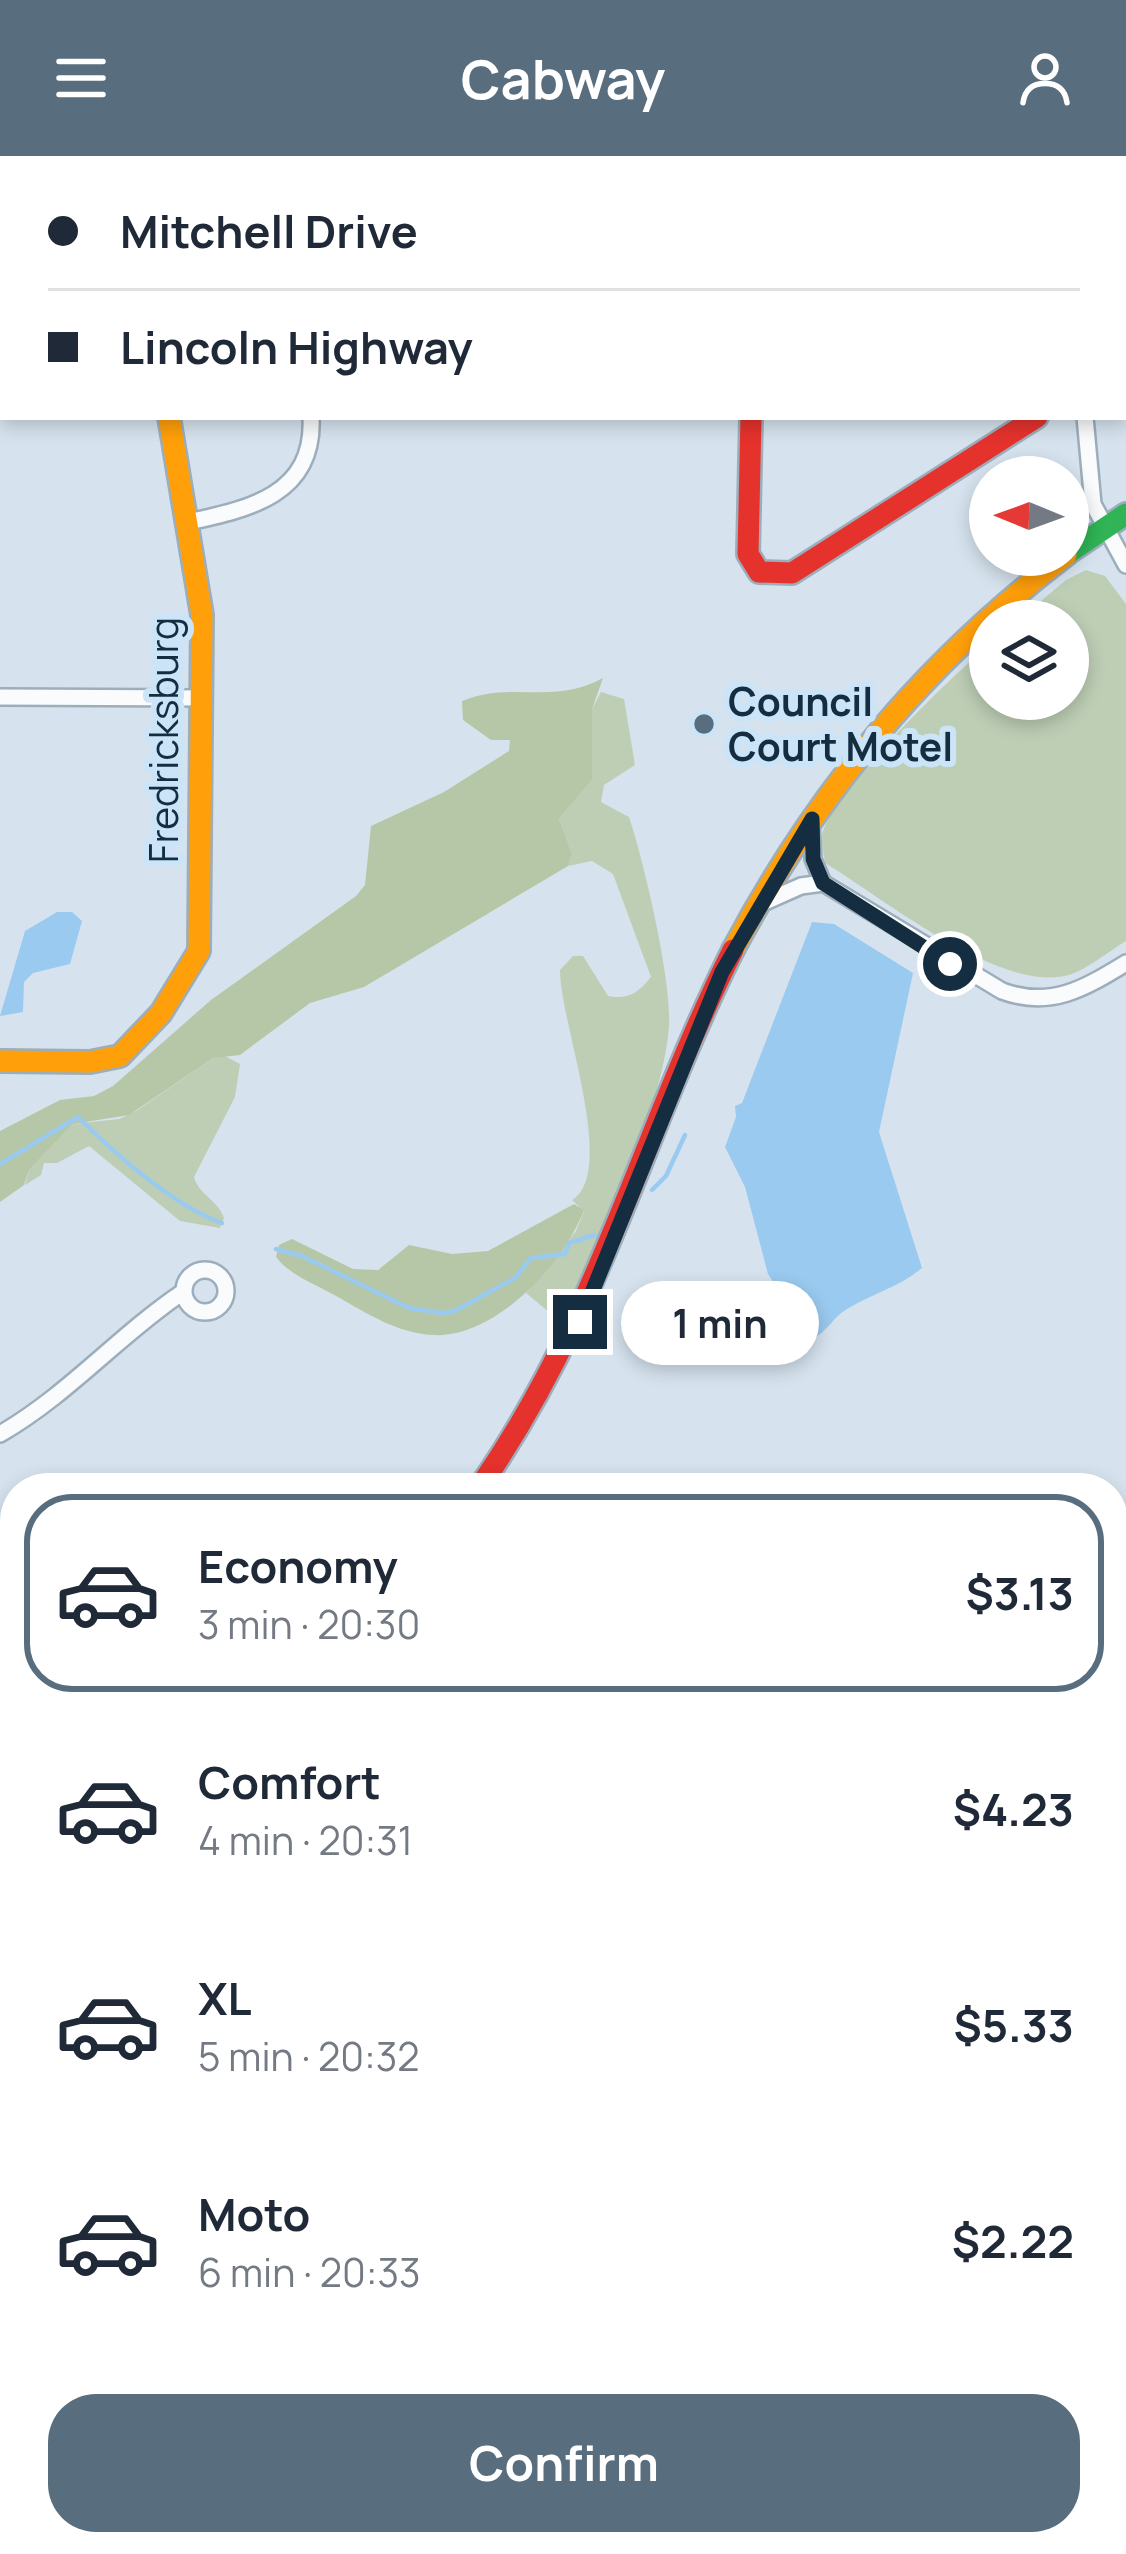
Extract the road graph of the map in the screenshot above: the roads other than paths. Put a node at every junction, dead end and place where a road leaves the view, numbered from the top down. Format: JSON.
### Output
{"nodes":[{"id":1,"x":171,"y":420,"type":"edge"},
{"id":2,"x":311,"y":420,"type":"edge"},
{"id":3,"x":751,"y":420,"type":"edge"},
{"id":4,"x":1031,"y":420,"type":"edge"},
{"id":5,"x":1085,"y":420,"type":"edge"},
{"id":6,"x":1126,"y":514,"type":"edge"},
{"id":7,"x":188,"y":522,"type":"junction"},
{"id":8,"x":1103,"y":529,"type":"junction"},
{"id":9,"x":1089,"y":539,"type":"edge"},
{"id":10,"x":1126,"y":565,"type":"edge"},
{"id":11,"x":1041,"y":576,"type":"edge"},
{"id":12,"x":0,"y":697,"type":"edge"},
{"id":13,"x":201,"y":698,"type":"junction"},
{"id":14,"x":812,"y":819,"type":"junction"},
{"id":15,"x":823,"y":883,"type":"junction"},
{"id":16,"x":757,"y":906,"type":"junction"},
{"id":17,"x":1126,"y":963,"type":"edge"},
{"id":18,"x":0,"y":1061,"type":"edge"},
{"id":19,"x":183,"y":1292,"type":"dead end"},
{"id":20,"x":0,"y":1434,"type":"edge"},
{"id":21,"x":490,"y":1473,"type":"edge"}],
"edges":[{"from":1,"to":7,"type":"street","name":"Fredricksburg"},
{"from":2,"to":7,"type":"street"},
{"from":3,"to":4,"type":"street"},
{"from":5,"to":8,"type":"street"},
{"from":6,"to":8,"type":"street"},
{"from":7,"to":13,"type":"street","name":"Fredricksburg"},
{"from":8,"to":9,"type":"street"},
{"from":8,"to":10,"type":"street"},
{"from":11,"to":14,"type":"street"},
{"from":12,"to":13,"type":"street"},
{"from":13,"to":18,"type":"street","name":"Fredricksburg"},
{"from":14,"to":15,"type":"street"},
{"from":14,"to":16,"type":"street"},
{"from":15,"to":16,"type":"street"},
{"from":15,"to":17,"type":"street"},
{"from":16,"to":21,"type":"street"},
{"from":19,"to":20,"type":"street"}]}
